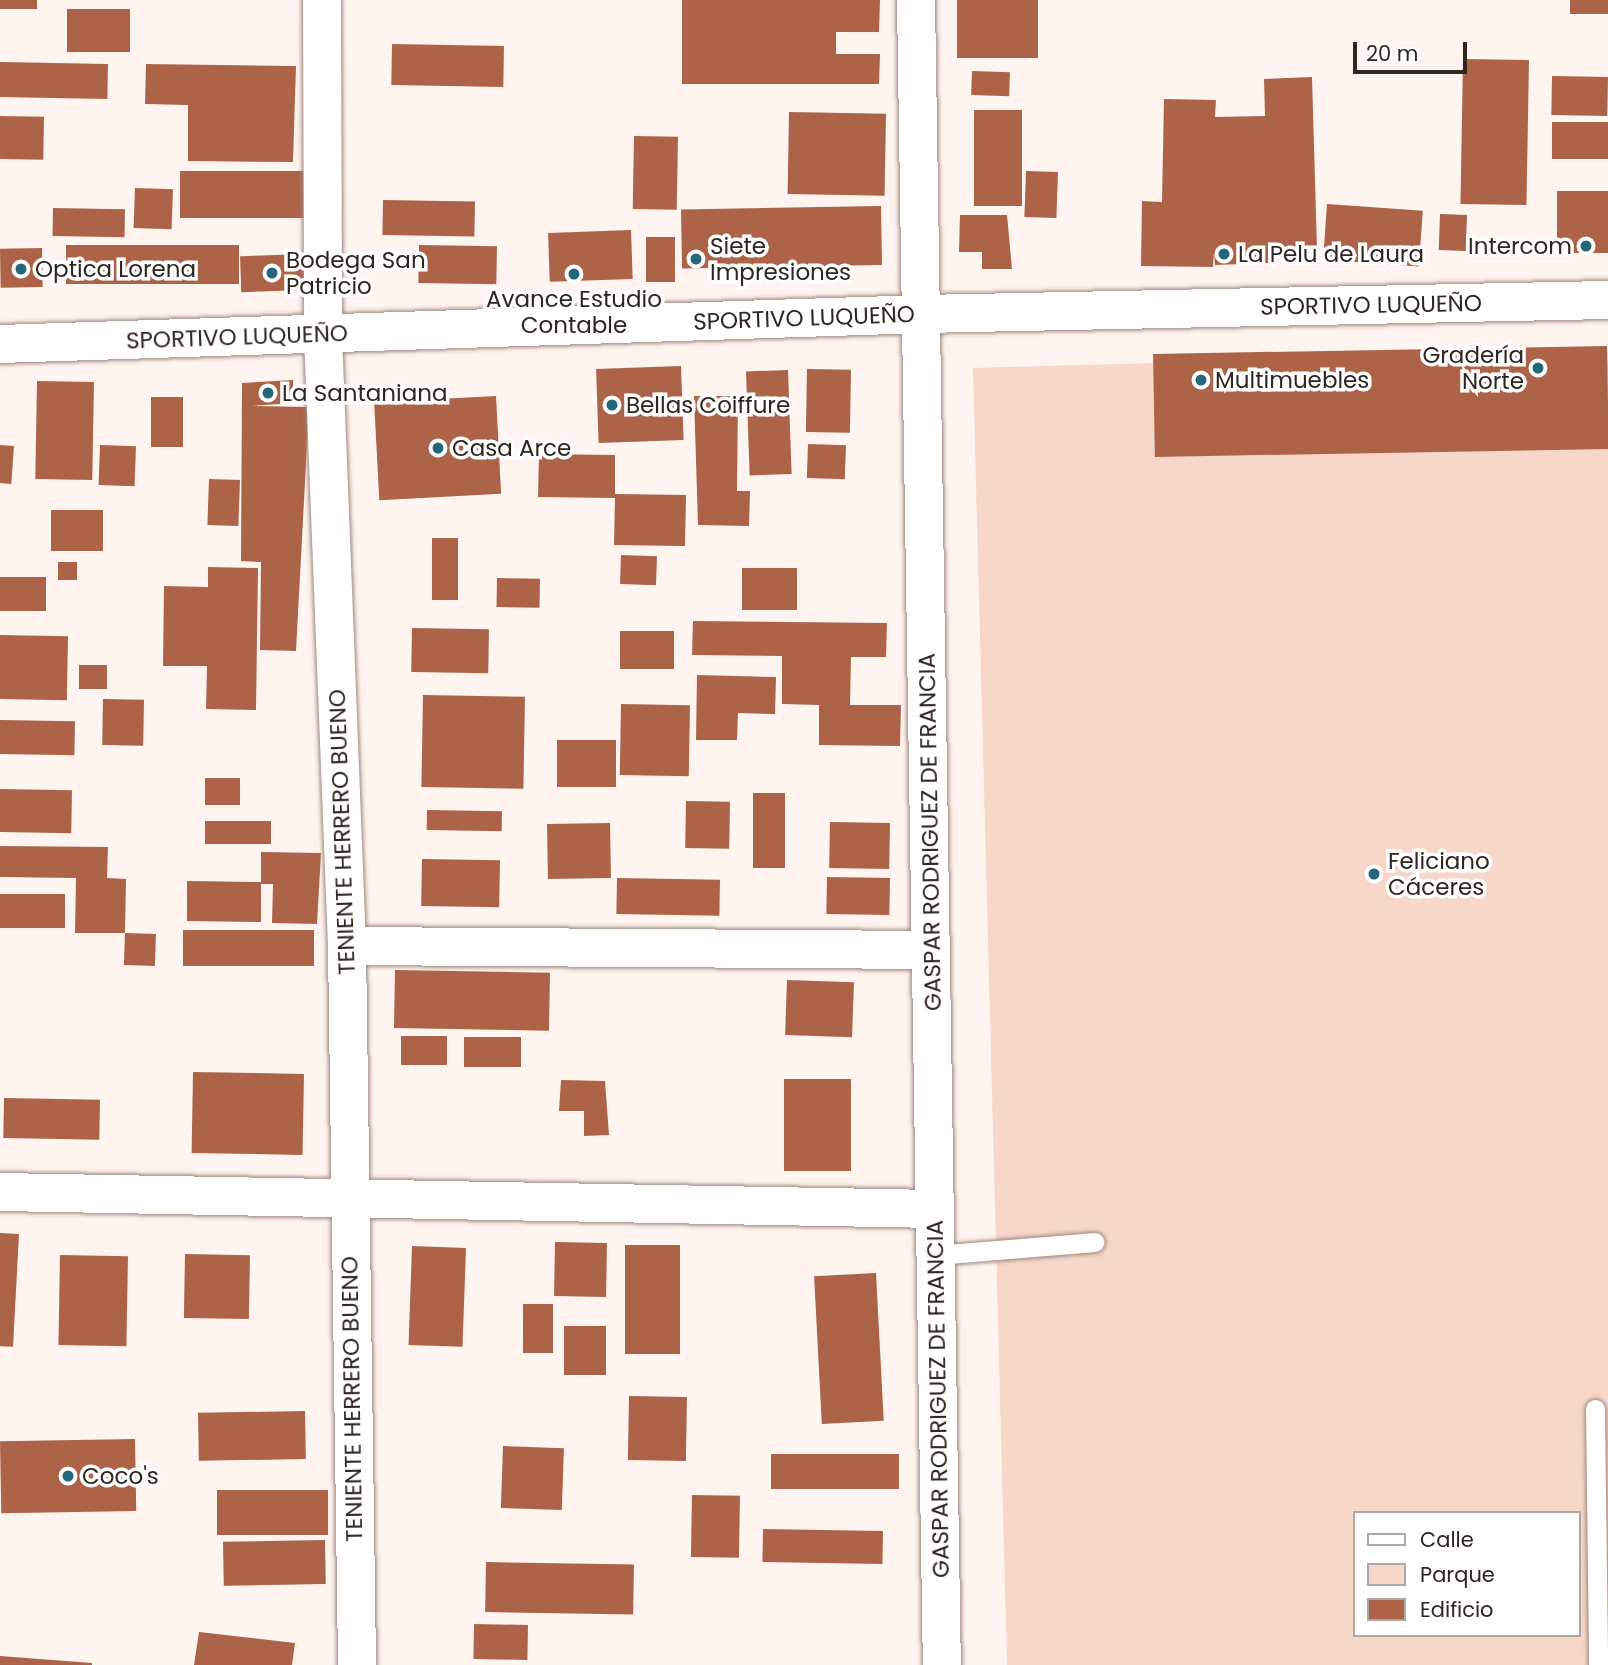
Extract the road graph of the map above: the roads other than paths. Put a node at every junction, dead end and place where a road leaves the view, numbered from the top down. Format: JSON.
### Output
{"nodes":[{"id":1,"x":322,"y":0,"type":"edge"},
{"id":2,"x":916,"y":0,"type":"edge"},
{"id":3,"x":1608,"y":300,"type":"edge"},
{"id":4,"x":922,"y":314,"type":"junction"},
{"id":5,"x":323,"y":335,"type":"junction"},
{"id":6,"x":0,"y":344,"type":"edge"},
{"id":7,"x":347,"y":946,"type":"junction"},
{"id":8,"x":931,"y":950,"type":"junction"},
{"id":9,"x":0,"y":1192,"type":"edge"},
{"id":10,"x":348,"y":1199,"type":"junction"},
{"id":11,"x":935,"y":1209,"type":"junction"},
{"id":12,"x":1094,"y":1242,"type":"dead end"},
{"id":13,"x":936,"y":1255,"type":"junction"},
{"id":14,"x":1595,"y":1409,"type":"dead end"},
{"id":15,"x":357,"y":1665,"type":"edge"},
{"id":16,"x":942,"y":1665,"type":"edge"},
{"id":17,"x":1598,"y":1665,"type":"edge"}],
"edges":[{"from":1,"to":5,"type":"street","name":"TENIENTE HERRERO BUENO"},
{"from":2,"to":4,"type":"street","name":"GASPAR RODRIGUEZ DE FRANCIA"},
{"from":3,"to":4,"type":"street","name":"SPORTIVO LUQUEÑO"},
{"from":4,"to":5,"type":"street","name":"SPORTIVO LUQUEÑO"},
{"from":4,"to":8,"type":"street","name":"GASPAR RODRIGUEZ DE FRANCIA"},
{"from":5,"to":6,"type":"street","name":"SPORTIVO LUQUEÑO"},
{"from":5,"to":7,"type":"street","name":"TENIENTE HERRERO BUENO"},
{"from":7,"to":8,"type":"street"},
{"from":7,"to":10,"type":"street","name":"TENIENTE HERRERO BUENO"},
{"from":8,"to":11,"type":"street","name":"GASPAR RODRIGUEZ DE FRANCIA"},
{"from":9,"to":10,"type":"street"},
{"from":10,"to":11,"type":"street"},
{"from":10,"to":15,"type":"street","name":"TENIENTE HERRERO BUENO"},
{"from":11,"to":13,"type":"street","name":"GASPAR RODRIGUEZ DE FRANCIA"},
{"from":12,"to":13,"type":"lane"},
{"from":13,"to":16,"type":"street","name":"GASPAR RODRIGUEZ DE FRANCIA"},
{"from":14,"to":17,"type":"lane"}]}
